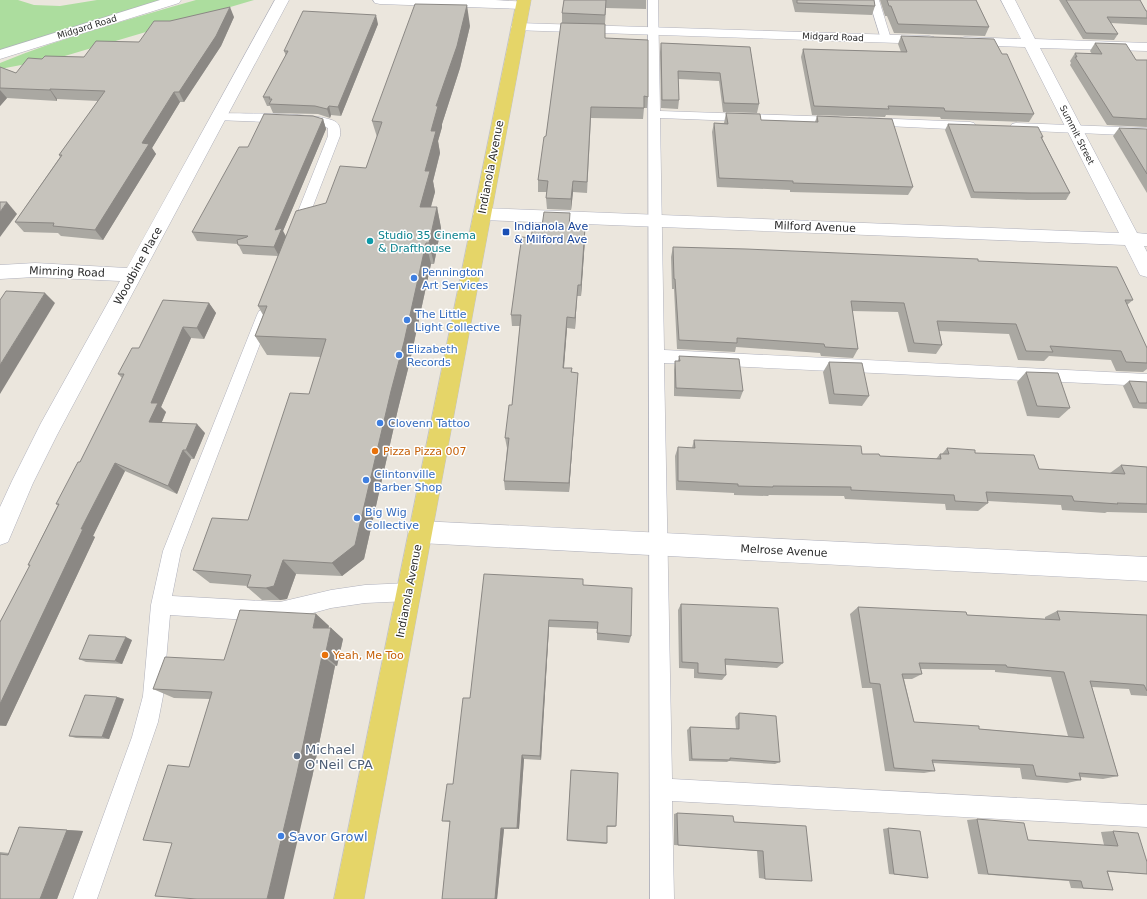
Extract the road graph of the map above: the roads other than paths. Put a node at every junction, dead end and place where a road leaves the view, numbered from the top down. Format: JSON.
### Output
{"nodes":[{"id":1,"x":174,"y":0,"type":"edge"},
{"id":2,"x":282,"y":0,"type":"edge"},
{"id":3,"x":380,"y":0,"type":"edge"},
{"id":4,"x":653,"y":0,"type":"edge"},
{"id":5,"x":874,"y":0,"type":"edge"},
{"id":6,"x":1008,"y":0,"type":"edge"},
{"id":7,"x":523,"y":2,"type":"edge"},
{"id":8,"x":518,"y":27,"type":"junction"},
{"id":9,"x":653,"y":31,"type":"junction"},
{"id":10,"x":886,"y":38,"type":"junction"},
{"id":11,"x":939,"y":40,"type":"edge"},
{"id":12,"x":0,"y":41,"type":"edge"},
{"id":13,"x":954,"y":41,"type":"edge"},
{"id":14,"x":1030,"y":43,"type":"junction"},
{"id":15,"x":26,"y":46,"type":"junction"},
{"id":16,"x":1147,"y":47,"type":"edge"},
{"id":17,"x":0,"y":55,"type":"edge"},
{"id":18,"x":654,"y":114,"type":"junction"},
{"id":19,"x":220,"y":116,"type":"junction"},
{"id":20,"x":979,"y":126,"type":"edge"},
{"id":21,"x":1003,"y":127,"type":"edge"},
{"id":22,"x":1074,"y":129,"type":"junction"},
{"id":23,"x":1147,"y":132,"type":"edge"},
{"id":24,"x":482,"y":214,"type":"junction"},
{"id":25,"x":655,"y":221,"type":"junction"},
{"id":26,"x":1139,"y":240,"type":"edge"},
{"id":27,"x":293,"y":242,"type":"edge"},
{"id":28,"x":1147,"y":270,"type":"edge"},
{"id":29,"x":0,"y":272,"type":"edge"},
{"id":30,"x":133,"y":275,"type":"junction"},
{"id":31,"x":269,"y":301,"type":"edge"},
{"id":32,"x":656,"y":356,"type":"junction"},
{"id":33,"x":1147,"y":380,"type":"edge"},
{"id":34,"x":420,"y":532,"type":"junction"},
{"id":35,"x":0,"y":534,"type":"edge"},
{"id":36,"x":659,"y":544,"type":"junction"},
{"id":37,"x":1147,"y":569,"type":"edge"},
{"id":38,"x":409,"y":592,"type":"junction"},
{"id":39,"x":161,"y":606,"type":"junction"},
{"id":40,"x":661,"y":789,"type":"junction"},
{"id":41,"x":1147,"y":816,"type":"edge"},
{"id":42,"x":85,"y":899,"type":"edge"},
{"id":43,"x":349,"y":899,"type":"edge"},
{"id":44,"x":662,"y":899,"type":"edge"}],
"edges":[{"from":1,"to":15,"type":"street","name":"Midgard Road"},
{"from":2,"to":19,"type":"street","name":"Woodbine Place"},
{"from":3,"to":7,"type":"street"},
{"from":4,"to":9,"type":"lane"},
{"from":5,"to":10,"type":"lane"},
{"from":6,"to":14,"type":"street","name":"Summit Street"},
{"from":7,"to":8,"type":"main road","name":"Indianola Avenue"},
{"from":8,"to":9,"type":"street","name":"Midgard Road"},
{"from":8,"to":24,"type":"main road","name":"Indianola Avenue"},
{"from":9,"to":10,"type":"street","name":"Midgard Road"},
{"from":9,"to":18,"type":"lane"},
{"from":10,"to":11,"type":"street","name":"Midgard Road"},
{"from":12,"to":15,"type":"street"},
{"from":13,"to":14,"type":"street"},
{"from":14,"to":16,"type":"street"},
{"from":14,"to":22,"type":"street","name":"Summit Street"},
{"from":15,"to":17,"type":"street","name":"Midgard Road"},
{"from":18,"to":20,"type":"lane"},
{"from":18,"to":25,"type":"lane"},
{"from":19,"to":27,"type":"lane"},
{"from":19,"to":30,"type":"street","name":"Woodbine Place"},
{"from":21,"to":22,"type":"lane"},
{"from":22,"to":23,"type":"lane"},
{"from":22,"to":26,"type":"street","name":"Summit Street"},
{"from":24,"to":25,"type":"street","name":"Milford Avenue"},
{"from":24,"to":34,"type":"main road","name":"Indianola Avenue"},
{"from":25,"to":26,"type":"street","name":"Milford Avenue"},
{"from":25,"to":32,"type":"lane"},
{"from":26,"to":28,"type":"street","name":"Summit Street"},
{"from":29,"to":30,"type":"street","name":"Mimring Road"},
{"from":30,"to":35,"type":"street","name":"Woodbine Place"},
{"from":31,"to":39,"type":"lane"},
{"from":32,"to":33,"type":"lane"},
{"from":32,"to":36,"type":"lane"},
{"from":34,"to":36,"type":"street","name":"Melrose Avenue"},
{"from":34,"to":38,"type":"main road","name":"Indianola Avenue"},
{"from":36,"to":37,"type":"street","name":"Melrose Avenue"},
{"from":36,"to":40,"type":"lane"},
{"from":38,"to":39,"type":"lane"},
{"from":38,"to":43,"type":"main road","name":"Indianola Avenue"},
{"from":39,"to":42,"type":"lane"},
{"from":40,"to":41,"type":"lane"},
{"from":40,"to":44,"type":"lane"}]}
